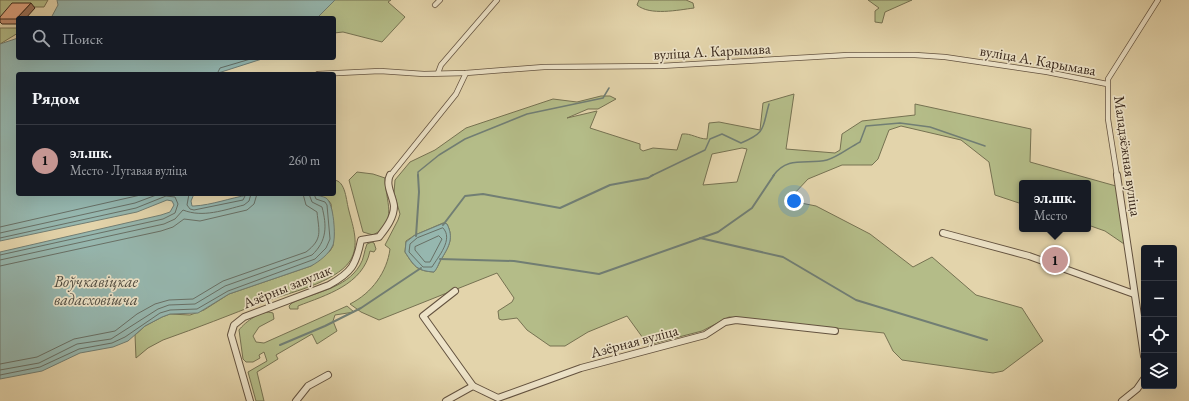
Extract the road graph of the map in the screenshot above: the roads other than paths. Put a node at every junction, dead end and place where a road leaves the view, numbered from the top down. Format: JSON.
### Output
{"nodes":[{"id":1,"x":440,"y":0,"type":"edge"},
{"id":2,"x":497,"y":0,"type":"edge"},
{"id":3,"x":1158,"y":0,"type":"edge"},
{"id":4,"x":435,"y":5,"type":"dead end"},
{"id":5,"x":336,"y":73,"type":"edge"},
{"id":6,"x":438,"y":73,"type":"junction"},
{"id":7,"x":466,"y":73,"type":"junction"},
{"id":8,"x":1107,"y":84,"type":"junction"},
{"id":9,"x":943,"y":233,"type":"dead end"},
{"id":10,"x":456,"y":291,"type":"dead end"},
{"id":11,"x":1134,"y":294,"type":"junction"},
{"id":12,"x":835,"y":331,"type":"dead end"},
{"id":13,"x":1144,"y":353,"type":"edge"},
{"id":14,"x":328,"y":376,"type":"dead end"},
{"id":15,"x":1141,"y":383,"type":"edge"},
{"id":16,"x":473,"y":386,"type":"junction"},
{"id":17,"x":250,"y":401,"type":"edge"},
{"id":18,"x":296,"y":401,"type":"edge"},
{"id":19,"x":446,"y":401,"type":"edge"},
{"id":20,"x":1122,"y":401,"type":"edge"}],
"edges":[{"from":1,"to":4,"type":"street"},
{"from":2,"to":6,"type":"street"},
{"from":3,"to":8,"type":"street","name":"Маладзёжная вуліца"},
{"from":5,"to":6,"type":"street","name":"вуліца А. Карымава"},
{"from":6,"to":7,"type":"street","name":"вуліца А. Карымава"},
{"from":7,"to":8,"type":"street","name":"вуліца А. Карымава"},
{"from":7,"to":17,"type":"street","name":"Азёрны завулак"},
{"from":8,"to":11,"type":"street","name":"Маладзёжная вуліца"},
{"from":9,"to":11,"type":"street"},
{"from":10,"to":16,"type":"street"},
{"from":11,"to":13,"type":"street","name":"Маладзёжная вуліца"},
{"from":12,"to":16,"type":"street","name":"Азёрная вуліца"},
{"from":14,"to":18,"type":"street"},
{"from":15,"to":20,"type":"street"},
{"from":16,"to":19,"type":"street"}]}
